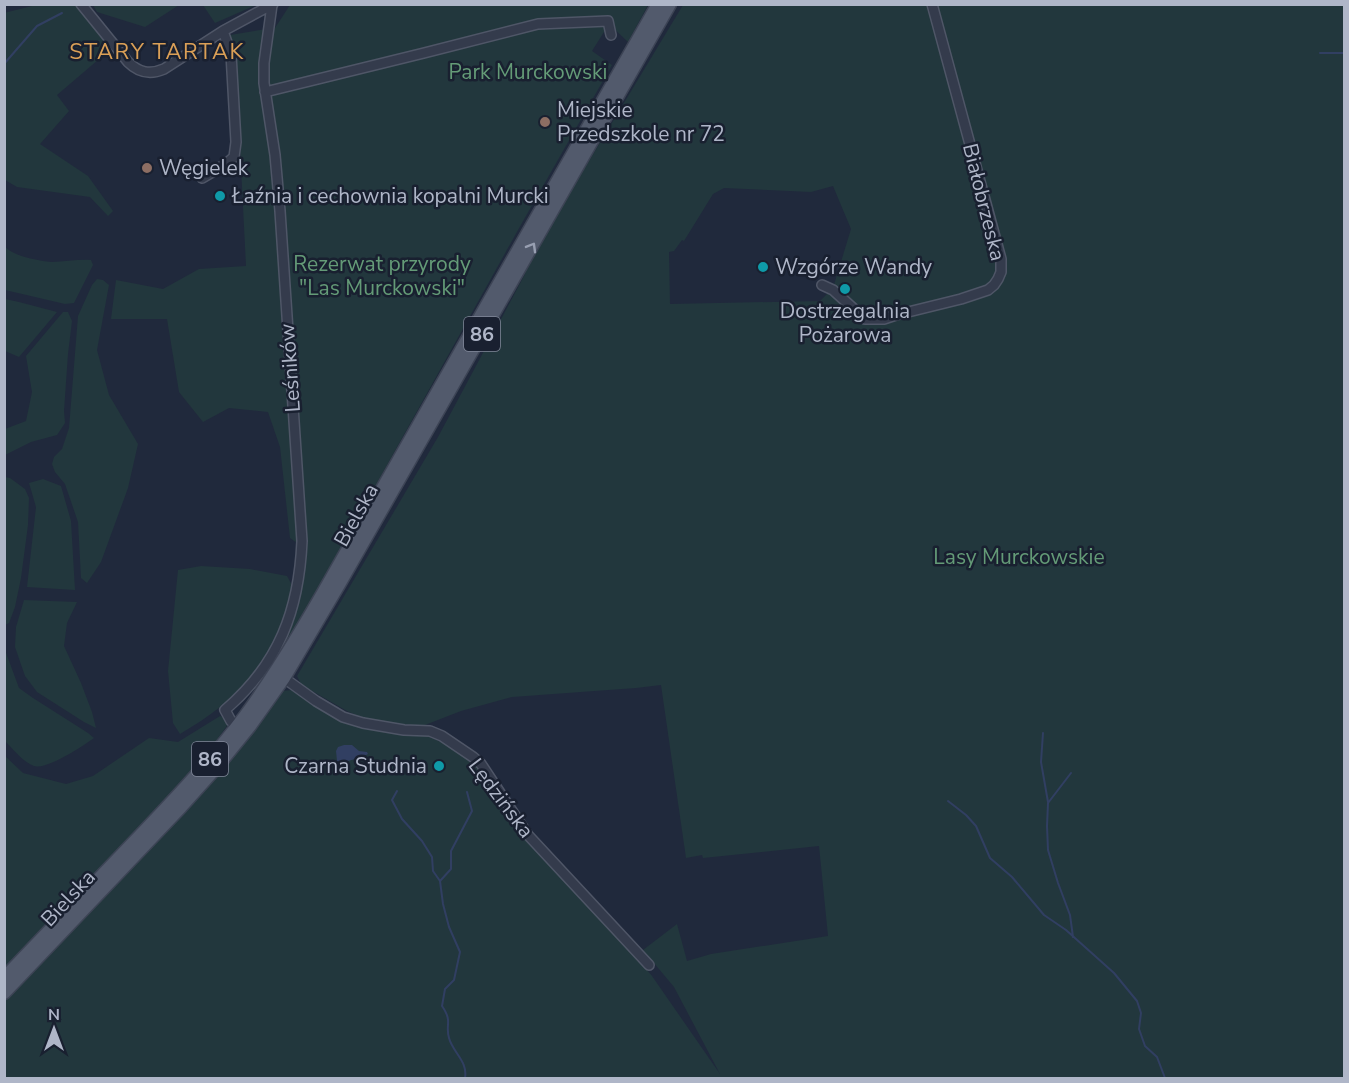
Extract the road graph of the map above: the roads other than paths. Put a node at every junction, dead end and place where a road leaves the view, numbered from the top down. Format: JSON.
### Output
{"nodes":[{"id":1,"x":81,"y":4,"type":"edge"},
{"id":2,"x":658,"y":4,"type":"edge"},
{"id":3,"x":670,"y":4,"type":"edge"},
{"id":4,"x":932,"y":4,"type":"edge"},
{"id":5,"x":273,"y":5,"type":"edge"},
{"id":6,"x":223,"y":31,"type":"junction"},
{"id":7,"x":611,"y":35,"type":"dead end"},
{"id":8,"x":266,"y":92,"type":"junction"},
{"id":9,"x":202,"y":178,"type":"dead end"},
{"id":10,"x":822,"y":285,"type":"dead end"},
{"id":11,"x":284,"y":678,"type":"junction"},
{"id":12,"x":237,"y":726,"type":"junction"},
{"id":13,"x":649,"y":965,"type":"dead end"},
{"id":14,"x":4,"y":978,"type":"edge"},
{"id":15,"x":4,"y":993,"type":"edge"}],
"edges":[{"from":1,"to":6,"type":"street"},
{"from":2,"to":12,"type":"main road","name":"Bielska","number":"86"},
{"from":11,"to":3,"type":"main road","name":"Bielska","number":"86","one_way":true},
{"from":4,"to":10,"type":"street","name":"Białobrzeska"},
{"from":5,"to":6,"type":"street"},
{"from":5,"to":8,"type":"street","name":"Leśników"},
{"from":6,"to":9,"type":"street"},
{"from":7,"to":8,"type":"street"},
{"from":8,"to":12,"type":"street","name":"Leśników"},
{"from":11,"to":13,"type":"street","name":"Lędzińska"},
{"from":11,"to":15,"type":"main road","name":"Bielska","number":"86"},
{"from":12,"to":14,"type":"main road","name":"Bielska","number":"86"}]}
